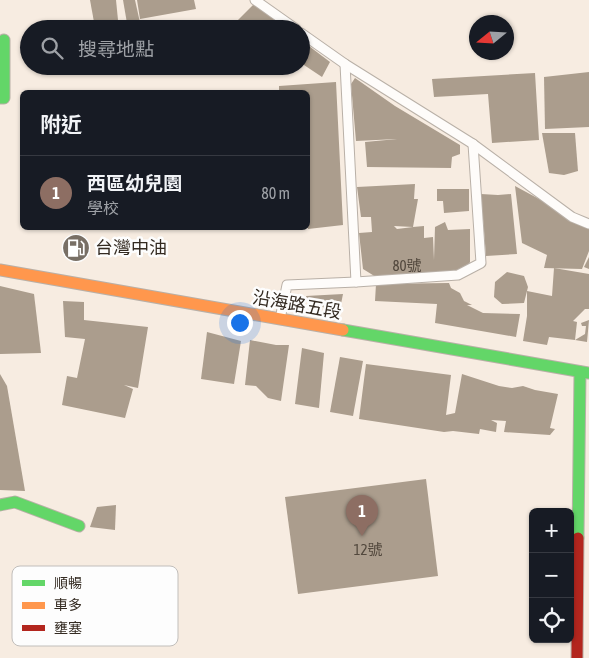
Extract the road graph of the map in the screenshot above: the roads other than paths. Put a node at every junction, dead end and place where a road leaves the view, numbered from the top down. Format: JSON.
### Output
{"nodes":[{"id":1,"x":255,"y":0,"type":"edge"},
{"id":2,"x":283,"y":20,"type":"edge"},
{"id":3,"x":310,"y":39,"type":"edge"},
{"id":4,"x":4,"y":40,"type":"dead end"},
{"id":5,"x":345,"y":64,"type":"junction"},
{"id":6,"x":0,"y":98,"type":"edge"},
{"id":7,"x":473,"y":144,"type":"junction"},
{"id":8,"x":589,"y":224,"type":"edge"},
{"id":9,"x":0,"y":270,"type":"edge"},
{"id":10,"x":356,"y":282,"type":"junction"},
{"id":11,"x":280,"y":319,"type":"junction"},
{"id":12,"x":584,"y":372,"type":"edge"},
{"id":13,"x":0,"y":505,"type":"edge"},
{"id":14,"x":79,"y":526,"type":"dead end"},
{"id":15,"x":577,"y":658,"type":"edge"}],
"edges":[{"from":1,"to":2,"type":"lane"},
{"from":3,"to":5,"type":"lane"},
{"from":4,"to":6,"type":"street"},
{"from":5,"to":7,"type":"lane"},
{"from":5,"to":10,"type":"lane"},
{"from":7,"to":8,"type":"lane"},
{"from":7,"to":10,"type":"lane"},
{"from":9,"to":11,"type":"street","name":"沿海路五段"},
{"from":10,"to":11,"type":"lane"},
{"from":11,"to":12,"type":"street","name":"沿海路五段"},
{"from":12,"to":15,"type":"street"},
{"from":13,"to":14,"type":"street"}]}
